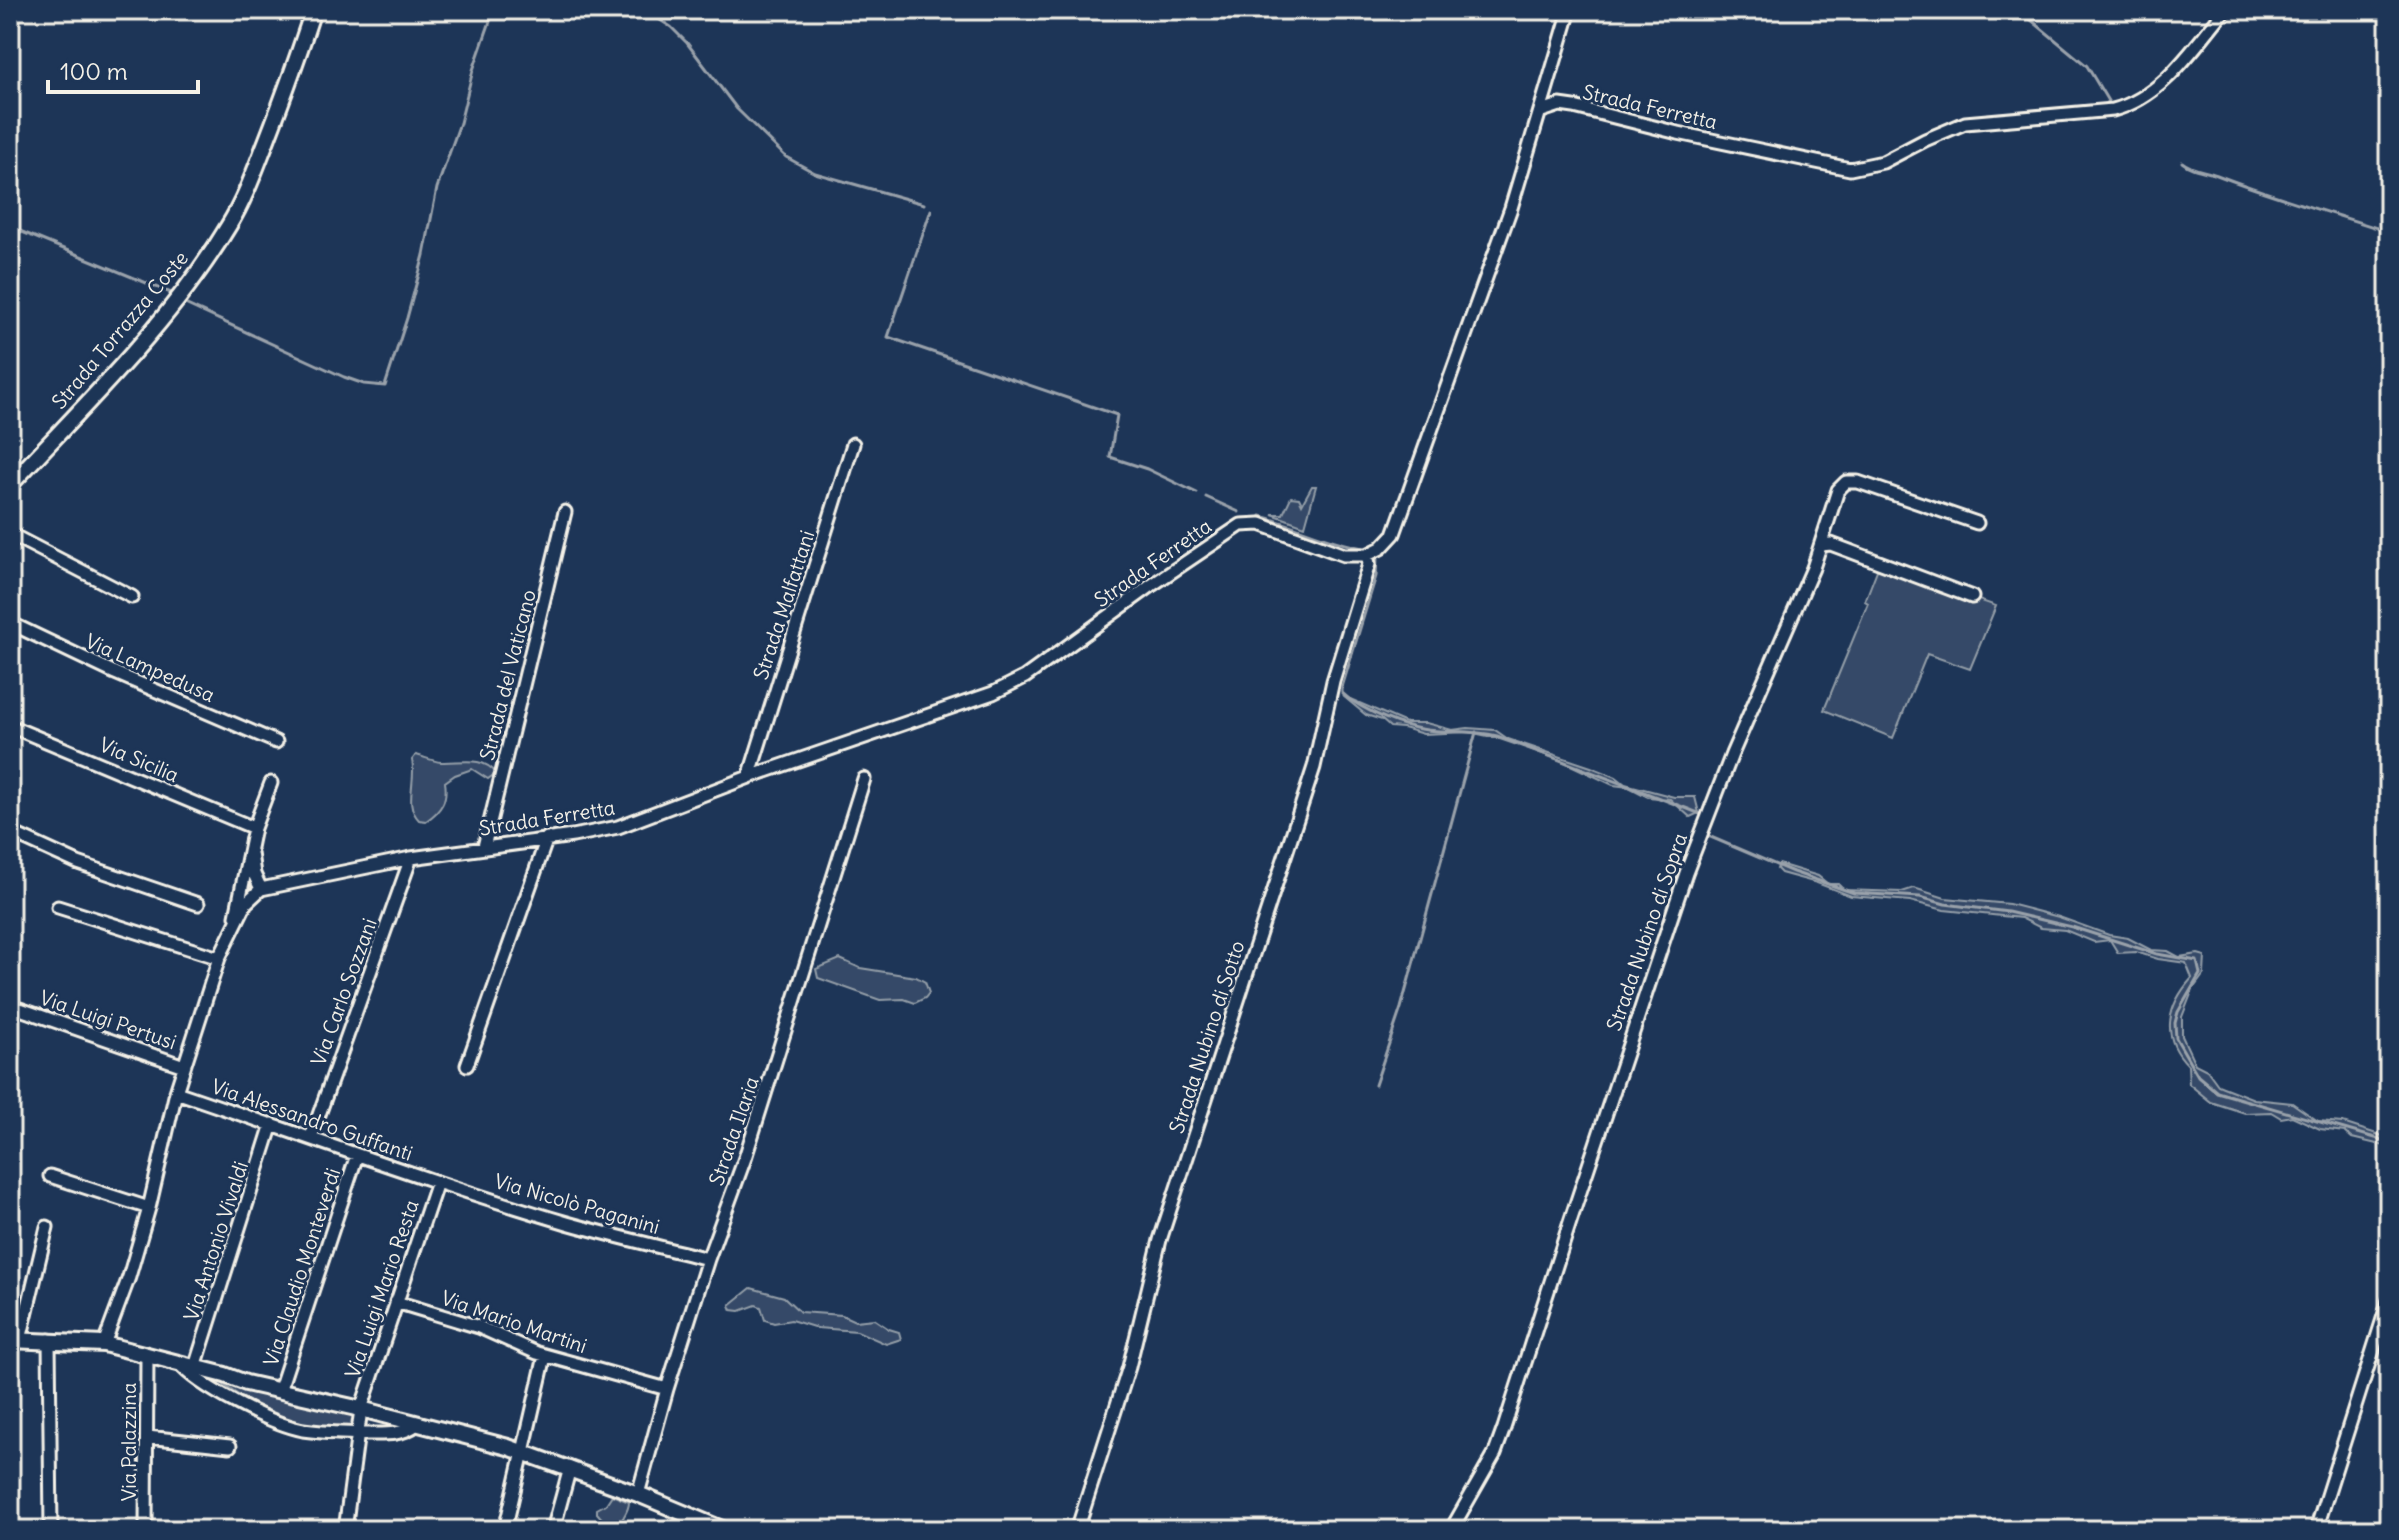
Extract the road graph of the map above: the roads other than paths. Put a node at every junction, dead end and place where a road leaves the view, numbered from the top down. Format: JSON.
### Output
{"nodes":[{"id":1,"x":313,"y":10,"type":"edge"},
{"id":2,"x":1570,"y":10,"type":"edge"},
{"id":3,"x":2225,"y":10,"type":"edge"},
{"id":4,"x":1548,"y":87,"type":"junction"},
{"id":5,"x":1560,"y":105,"type":"junction"},
{"id":6,"x":1542,"y":111,"type":"junction"},
{"id":7,"x":853,"y":444,"type":"dead end"},
{"id":8,"x":10,"y":485,"type":"edge"},
{"id":9,"x":565,"y":512,"type":"dead end"},
{"id":10,"x":1977,"y":523,"type":"dead end"},
{"id":11,"x":10,"y":534,"type":"edge"},
{"id":12,"x":1821,"y":545,"type":"junction"},
{"id":13,"x":1367,"y":555,"type":"junction"},
{"id":14,"x":132,"y":597,"type":"dead end"},
{"id":15,"x":1972,"y":597,"type":"dead end"},
{"id":16,"x":10,"y":623,"type":"edge"},
{"id":17,"x":10,"y":726,"type":"edge"},
{"id":18,"x":276,"y":742,"type":"dead end"},
{"id":19,"x":749,"y":777,"type":"junction"},
{"id":20,"x":864,"y":779,"type":"dead end"},
{"id":21,"x":271,"y":783,"type":"dead end"},
{"id":22,"x":254,"y":828,"type":"junction"},
{"id":23,"x":10,"y":832,"type":"edge"},
{"id":24,"x":547,"y":838,"type":"junction"},
{"id":25,"x":484,"y":847,"type":"junction"},
{"id":26,"x":250,"y":849,"type":"junction"},
{"id":27,"x":411,"y":858,"type":"junction"},
{"id":28,"x":261,"y":889,"type":"junction"},
{"id":29,"x":198,"y":904,"type":"dead end"},
{"id":30,"x":58,"y":907,"type":"dead end"},
{"id":31,"x":234,"y":924,"type":"junction"},
{"id":32,"x":219,"y":958,"type":"junction"},
{"id":33,"x":20,"y":1009,"type":"dead end"},
{"id":34,"x":467,"y":1065,"type":"dead end"},
{"id":35,"x":184,"y":1066,"type":"junction"},
{"id":36,"x":176,"y":1092,"type":"junction"},
{"id":37,"x":272,"y":1124,"type":"junction"},
{"id":38,"x":311,"y":1137,"type":"junction"},
{"id":39,"x":357,"y":1155,"type":"junction"},
{"id":40,"x":50,"y":1176,"type":"dead end"},
{"id":41,"x":437,"y":1182,"type":"junction"},
{"id":42,"x":149,"y":1208,"type":"junction"},
{"id":43,"x":47,"y":1227,"type":"dead end"},
{"id":44,"x":708,"y":1259,"type":"junction"},
{"id":45,"x":2389,"y":1300,"type":"edge"},
{"id":46,"x":396,"y":1302,"type":"junction"},
{"id":47,"x":15,"y":1340,"type":"edge"},
{"id":48,"x":49,"y":1340,"type":"junction"},
{"id":49,"x":104,"y":1344,"type":"junction"},
{"id":50,"x":147,"y":1354,"type":"junction"},
{"id":51,"x":545,"y":1356,"type":"junction"},
{"id":52,"x":179,"y":1363,"type":"junction"},
{"id":53,"x":195,"y":1367,"type":"junction"},
{"id":54,"x":278,"y":1389,"type":"junction"},
{"id":55,"x":667,"y":1389,"type":"junction"},
{"id":56,"x":361,"y":1409,"type":"junction"},
{"id":57,"x":417,"y":1424,"type":"junction"},
{"id":58,"x":355,"y":1434,"type":"junction"},
{"id":59,"x":147,"y":1437,"type":"junction"},
{"id":60,"x":230,"y":1446,"type":"dead end"},
{"id":61,"x":521,"y":1451,"type":"junction"},
{"id":62,"x":570,"y":1468,"type":"junction"},
{"id":63,"x":638,"y":1494,"type":"junction"},
{"id":64,"x":51,"y":1530,"type":"edge"},
{"id":65,"x":146,"y":1530,"type":"edge"},
{"id":66,"x":345,"y":1530,"type":"edge"},
{"id":67,"x":505,"y":1530,"type":"edge"},
{"id":68,"x":553,"y":1530,"type":"edge"},
{"id":69,"x":724,"y":1530,"type":"edge"},
{"id":70,"x":1077,"y":1530,"type":"edge"},
{"id":71,"x":1451,"y":1530,"type":"edge"},
{"id":72,"x":2316,"y":1530,"type":"edge"}],
"edges":[{"from":1,"to":8,"type":"street","name":"Strada Torrazza Coste"},
{"from":2,"to":4,"type":"street"},
{"from":3,"to":5,"type":"street","name":"Strada Ferretta"},
{"from":4,"to":5,"type":"street"},
{"from":4,"to":6,"type":"street"},
{"from":5,"to":6,"type":"street","name":"Strada Ferretta"},
{"from":6,"to":13,"type":"street"},
{"from":7,"to":19,"type":"street","name":"Strada Malfattani"},
{"from":9,"to":25,"type":"street","name":"Strada del Vaticano"},
{"from":10,"to":12,"type":"street","name":"Strada Nubino di Sopra"},
{"from":11,"to":14,"type":"street"},
{"from":12,"to":15,"type":"street"},
{"from":12,"to":71,"type":"street","name":"Strada Nubino di Sopra"},
{"from":13,"to":19,"type":"street","name":"Strada Ferretta"},
{"from":13,"to":70,"type":"street","name":"Strada Nubino di Sotto"},
{"from":16,"to":18,"type":"street","name":"Via Lampedusa"},
{"from":17,"to":22,"type":"street","name":"Via Sicilia"},
{"from":19,"to":24,"type":"street","name":"Strada Ferretta"},
{"from":20,"to":44,"type":"street","name":"Strada Ilaria"},
{"from":21,"to":22,"type":"street"},
{"from":22,"to":26,"type":"street"},
{"from":23,"to":29,"type":"street"},
{"from":24,"to":25,"type":"street","name":"Strada Ferretta"},
{"from":24,"to":34,"type":"street"},
{"from":25,"to":27,"type":"street","name":"Strada Ferretta"},
{"from":26,"to":28,"type":"street"},
{"from":26,"to":31,"type":"street"},
{"from":27,"to":28,"type":"street","name":"Strada Ferretta"},
{"from":27,"to":38,"type":"street","name":"Via Carlo Sozzani"},
{"from":28,"to":31,"type":"street"},
{"from":30,"to":32,"type":"street"},
{"from":31,"to":32,"type":"street"},
{"from":32,"to":35,"type":"street"},
{"from":33,"to":35,"type":"street","name":"Via Luigi Pertusi"},
{"from":35,"to":36,"type":"street"},
{"from":36,"to":37,"type":"street","name":"Via Alessandro Guffanti"},
{"from":36,"to":42,"type":"street"},
{"from":37,"to":38,"type":"street","name":"Via Alessandro Guffanti"},
{"from":37,"to":53,"type":"street","name":"Via Antonio Vivaldi"},
{"from":38,"to":39,"type":"street","name":"Via Alessandro Guffanti"},
{"from":39,"to":41,"type":"street","name":"Via Alessandro Guffanti"},
{"from":39,"to":54,"type":"street","name":"Via Claudio Monteverdi"},
{"from":40,"to":42,"type":"street"},
{"from":41,"to":44,"type":"street","name":"Via Nicolò Paganini"},
{"from":41,"to":46,"type":"street","name":"Via Luigi Mario Resta"},
{"from":42,"to":49,"type":"street"},
{"from":43,"to":47,"type":"street"},
{"from":44,"to":55,"type":"street","name":"Strada Ilaria"},
{"from":45,"to":72,"type":"street"},
{"from":46,"to":51,"type":"street","name":"Via Mario Martini"},
{"from":46,"to":56,"type":"street","name":"Via Luigi Mario Resta"},
{"from":47,"to":48,"type":"street"},
{"from":48,"to":49,"type":"street"},
{"from":48,"to":64,"type":"street"},
{"from":49,"to":50,"type":"street"},
{"from":50,"to":52,"type":"street"},
{"from":50,"to":59,"type":"street","name":"Via Palazzina"},
{"from":51,"to":55,"type":"street","name":"Via Mario Martini"},
{"from":51,"to":61,"type":"street"},
{"from":52,"to":53,"type":"street"},
{"from":52,"to":58,"type":"street"},
{"from":53,"to":54,"type":"street"},
{"from":54,"to":56,"type":"street"},
{"from":55,"to":63,"type":"street","name":"Strada Ilaria"},
{"from":56,"to":57,"type":"street"},
{"from":56,"to":58,"type":"street","name":"Via Luigi Mario Resta"},
{"from":57,"to":58,"type":"street"},
{"from":57,"to":61,"type":"street"},
{"from":58,"to":66,"type":"street","name":"Via Luigi Mario Resta"},
{"from":59,"to":60,"type":"street"},
{"from":59,"to":65,"type":"street","name":"Via Palazzina"},
{"from":61,"to":62,"type":"street"},
{"from":61,"to":67,"type":"street"},
{"from":62,"to":63,"type":"street"},
{"from":62,"to":68,"type":"street"},
{"from":63,"to":69,"type":"street"}]}
